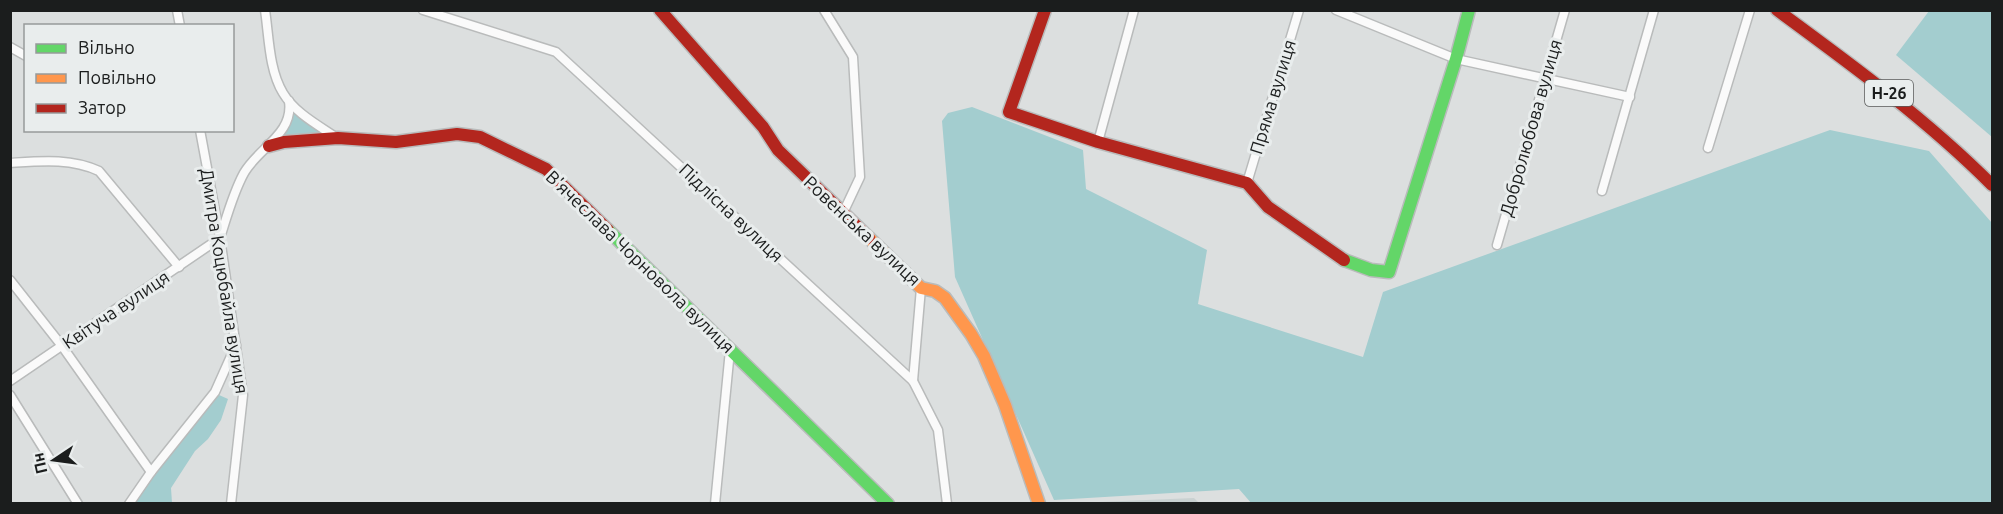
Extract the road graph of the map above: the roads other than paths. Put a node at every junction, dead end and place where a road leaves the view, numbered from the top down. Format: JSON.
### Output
{"nodes":[{"id":1,"x":265,"y":10,"type":"edge"},
{"id":2,"x":423,"y":10,"type":"edge"},
{"id":3,"x":660,"y":10,"type":"edge"},
{"id":4,"x":824,"y":10,"type":"edge"},
{"id":5,"x":1045,"y":10,"type":"edge"},
{"id":6,"x":1134,"y":10,"type":"edge"},
{"id":7,"x":1299,"y":10,"type":"edge"},
{"id":8,"x":1336,"y":10,"type":"edge"},
{"id":9,"x":1469,"y":10,"type":"edge"},
{"id":10,"x":1565,"y":10,"type":"edge"},
{"id":11,"x":1654,"y":10,"type":"edge"},
{"id":12,"x":1750,"y":10,"type":"edge"},
{"id":13,"x":1777,"y":10,"type":"edge"},
{"id":14,"x":10,"y":47,"type":"edge"},
{"id":15,"x":24,"y":55,"type":"edge"},
{"id":16,"x":1456,"y":59,"type":"junction"},
{"id":17,"x":1546,"y":77,"type":"junction"},
{"id":18,"x":1630,"y":97,"type":"junction"},
{"id":19,"x":289,"y":101,"type":"junction"},
{"id":20,"x":200,"y":132,"type":"edge"},
{"id":21,"x":339,"y":138,"type":"junction"},
{"id":22,"x":1098,"y":142,"type":"junction"},
{"id":23,"x":269,"y":146,"type":"junction"},
{"id":24,"x":1708,"y":148,"type":"dead end"},
{"id":25,"x":10,"y":163,"type":"edge"},
{"id":26,"x":1247,"y":183,"type":"junction"},
{"id":27,"x":1992,"y":185,"type":"edge"},
{"id":28,"x":1602,"y":192,"type":"dead end"},
{"id":29,"x":843,"y":213,"type":"junction"},
{"id":30,"x":220,"y":238,"type":"junction"},
{"id":31,"x":1497,"y":245,"type":"dead end"},
{"id":32,"x":179,"y":267,"type":"junction"},
{"id":33,"x":10,"y":280,"type":"edge"},
{"id":34,"x":921,"y":288,"type":"junction"},
{"id":35,"x":236,"y":345,"type":"junction"},
{"id":36,"x":62,"y":346,"type":"junction"},
{"id":37,"x":730,"y":350,"type":"junction"},
{"id":38,"x":10,"y":381,"type":"edge"},
{"id":39,"x":913,"y":381,"type":"junction"},
{"id":40,"x":10,"y":395,"type":"edge"},
{"id":41,"x":151,"y":472,"type":"junction"},
{"id":42,"x":884,"y":502,"type":"edge"},
{"id":43,"x":78,"y":504,"type":"edge"},
{"id":44,"x":129,"y":504,"type":"edge"},
{"id":45,"x":231,"y":504,"type":"edge"},
{"id":46,"x":715,"y":504,"type":"edge"},
{"id":47,"x":947,"y":504,"type":"edge"},
{"id":48,"x":1039,"y":504,"type":"edge"}],
"edges":[{"from":1,"to":19,"type":"street"},
{"from":2,"to":39,"type":"street","name":"Підлісна вулиця"},
{"from":3,"to":29,"type":"street","name":"Ровенська вулиця"},
{"from":4,"to":29,"type":"street"},
{"from":5,"to":22,"type":"street"},
{"from":6,"to":22,"type":"street"},
{"from":7,"to":26,"type":"street","name":"Пряма вулиця"},
{"from":8,"to":16,"type":"street"},
{"from":9,"to":16,"type":"street"},
{"from":10,"to":17,"type":"street","name":"Добролюбова вулиця"},
{"from":11,"to":18,"type":"street"},
{"from":12,"to":24,"type":"street"},
{"from":13,"to":27,"type":"street","number":"Н-26"},
{"from":14,"to":15,"type":"street"},
{"from":16,"to":17,"type":"street"},
{"from":16,"to":26,"type":"street"},
{"from":17,"to":18,"type":"street"},
{"from":17,"to":31,"type":"street","name":"Добролюбова вулиця"},
{"from":18,"to":28,"type":"street"},
{"from":19,"to":21,"type":"street"},
{"from":19,"to":23,"type":"street"},
{"from":20,"to":30,"type":"street","name":"Дмитра Коцюбайла вулиця"},
{"from":21,"to":23,"type":"street","name":"В'ячеслава Чорновола вулиця"},
{"from":21,"to":37,"type":"street","name":"В'ячеслава Чорновола вулиця"},
{"from":22,"to":26,"type":"street"},
{"from":23,"to":30,"type":"street"},
{"from":25,"to":32,"type":"street"},
{"from":29,"to":34,"type":"street","name":"Ровенська вулиця"},
{"from":30,"to":32,"type":"street","name":"Квітуча вулиця"},
{"from":30,"to":35,"type":"street","name":"Дмитра Коцюбайла вулиця"},
{"from":32,"to":36,"type":"street","name":"Квітуча вулиця"},
{"from":33,"to":36,"type":"street"},
{"from":34,"to":39,"type":"street"},
{"from":34,"to":48,"type":"street","name":"Ровенська вулиця"},
{"from":35,"to":41,"type":"street"},
{"from":35,"to":45,"type":"street","name":"Дмитра Коцюбайла вулиця"},
{"from":36,"to":38,"type":"street","name":"Квітуча вулиця"},
{"from":36,"to":41,"type":"street"},
{"from":37,"to":42,"type":"street","name":"В'ячеслава Чорновола вулиця"},
{"from":37,"to":46,"type":"street"},
{"from":39,"to":47,"type":"street","name":"Підлісна вулиця"},
{"from":40,"to":43,"type":"street"},
{"from":41,"to":44,"type":"street"}]}
